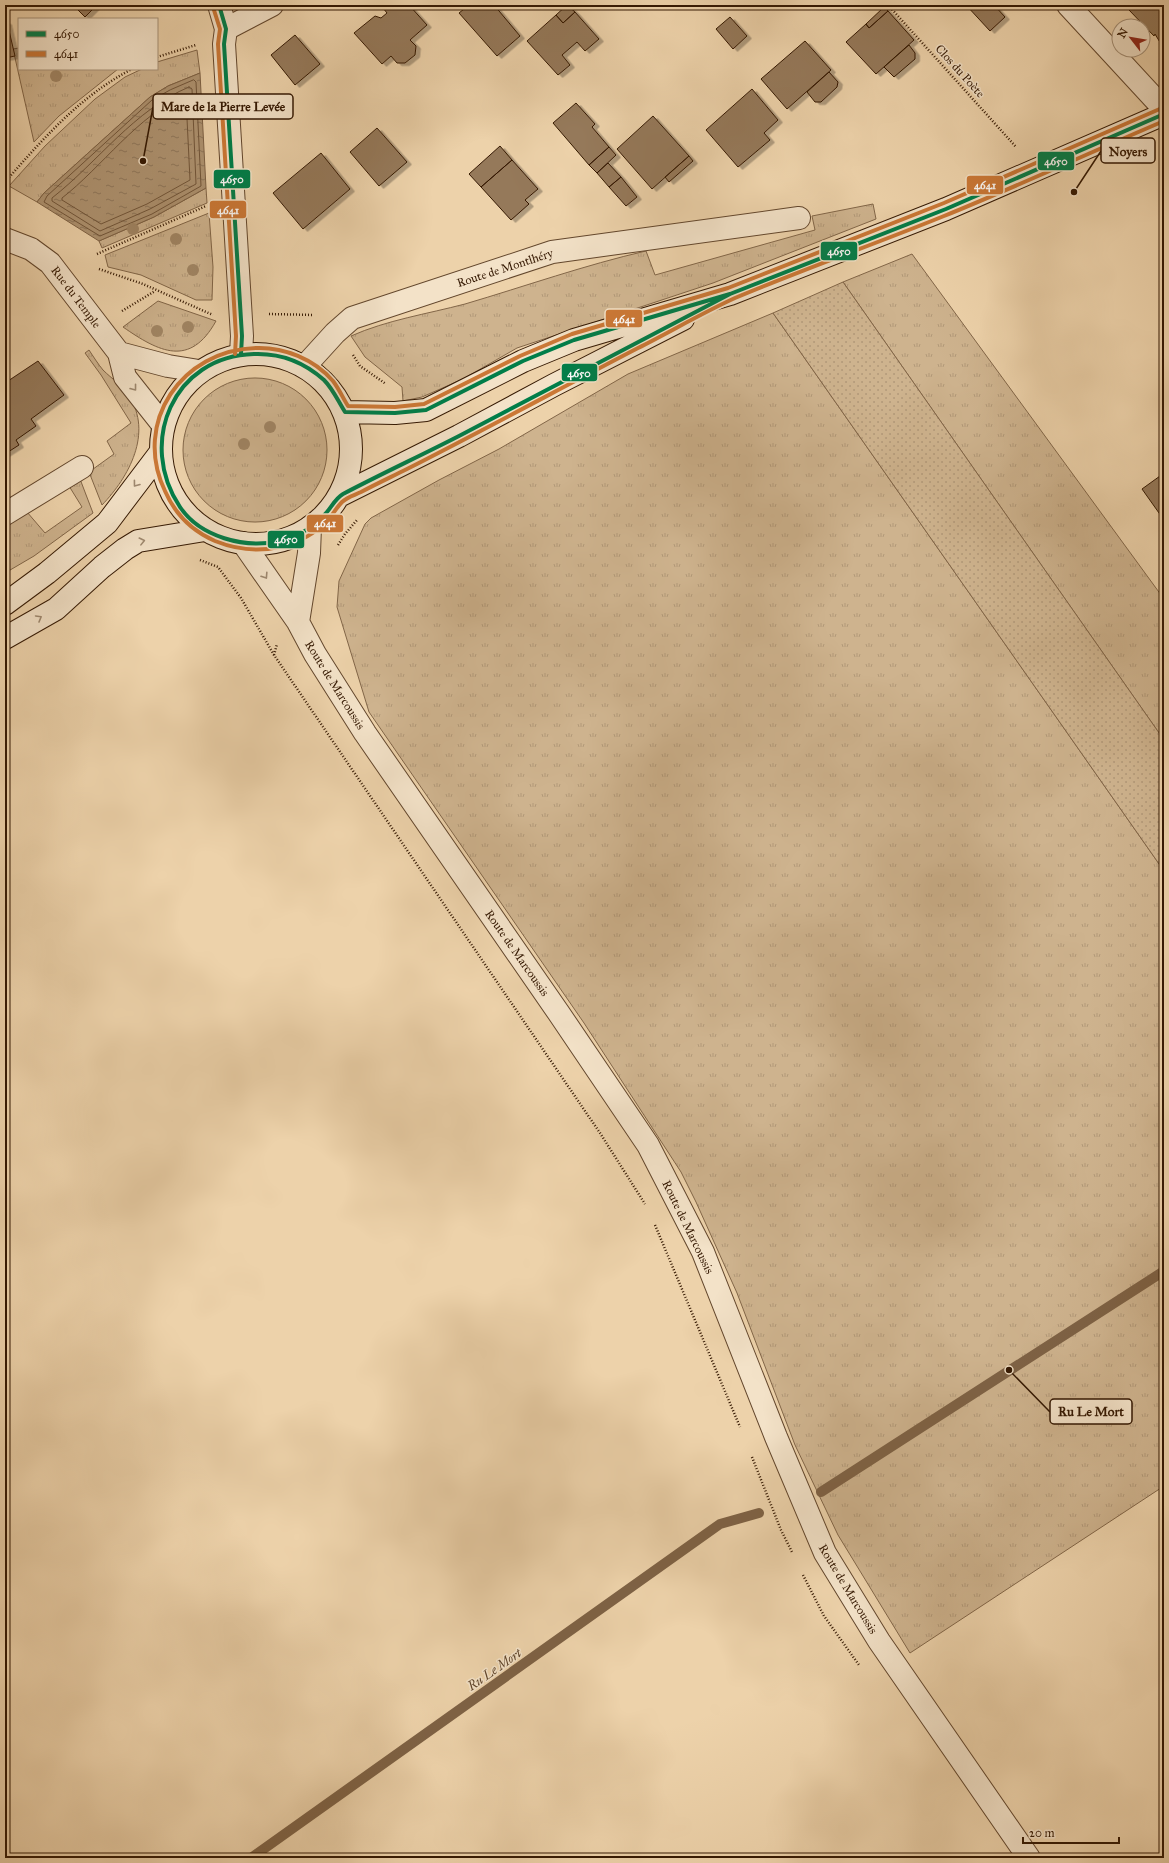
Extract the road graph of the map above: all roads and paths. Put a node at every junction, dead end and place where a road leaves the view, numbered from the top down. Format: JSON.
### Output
{"nodes":[{"id":1,"x":219,"y":5,"type":"edge"},
{"id":2,"x":272,"y":5,"type":"edge"},
{"id":3,"x":888,"y":5,"type":"edge"},
{"id":4,"x":1068,"y":5,"type":"edge"},
{"id":5,"x":226,"y":29,"type":"junction"},
{"id":6,"x":202,"y":42,"type":"dead end"},
{"id":7,"x":158,"y":57,"type":"edge"},
{"id":8,"x":130,"y":70,"type":"edge"},
{"id":9,"x":1164,"y":109,"type":"edge"},
{"id":10,"x":1164,"y":114,"type":"edge"},
{"id":11,"x":1018,"y":149,"type":"dead end"},
{"id":12,"x":5,"y":182,"type":"edge"},
{"id":13,"x":207,"y":206,"type":"dead end"},
{"id":14,"x":799,"y":218,"type":"dead end"},
{"id":15,"x":5,"y":239,"type":"edge"},
{"id":16,"x":97,"y":254,"type":"dead end"},
{"id":17,"x":99,"y":270,"type":"dead end"},
{"id":18,"x":156,"y":290,"type":"junction"},
{"id":19,"x":730,"y":294,"type":"junction"},
{"id":20,"x":268,"y":314,"type":"dead end"},
{"id":21,"x":116,"y":315,"type":"dead end"},
{"id":22,"x":218,"y":317,"type":"dead end"},
{"id":23,"x":318,"y":318,"type":"dead end"},
{"id":24,"x":350,"y":350,"type":"dead end"},
{"id":25,"x":119,"y":353,"type":"junction"},
{"id":26,"x":241,"y":354,"type":"junction"},
{"id":27,"x":305,"y":366,"type":"junction"},
{"id":28,"x":199,"y":371,"type":"junction"},
{"id":29,"x":392,"y":388,"type":"dead end"},
{"id":30,"x":344,"y":412,"type":"junction"},
{"id":31,"x":163,"y":425,"type":"junction"},
{"id":32,"x":160,"y":453,"type":"junction"},
{"id":33,"x":82,"y":467,"type":"dead end"},
{"id":34,"x":339,"y":496,"type":"junction"},
{"id":35,"x":5,"y":514,"type":"edge"},
{"id":36,"x":358,"y":518,"type":"dead end"},
{"id":37,"x":310,"y":527,"type":"junction"},
{"id":38,"x":205,"y":530,"type":"junction"},
{"id":39,"x":243,"y":544,"type":"junction"},
{"id":40,"x":334,"y":552,"type":"dead end"},
{"id":41,"x":198,"y":560,"type":"dead end"},
{"id":42,"x":47,"y":574,"type":"junction"},
{"id":43,"x":5,"y":591,"type":"edge"},
{"id":44,"x":5,"y":604,"type":"edge"},
{"id":45,"x":298,"y":622,"type":"junction"},
{"id":46,"x":5,"y":638,"type":"edge"},
{"id":47,"x":647,"y":1208,"type":"dead end"},
{"id":48,"x":654,"y":1222,"type":"dead end"},
{"id":49,"x":740,"y":1428,"type":"dead end"},
{"id":50,"x":749,"y":1450,"type":"dead end"},
{"id":51,"x":795,"y":1559,"type":"dead end"},
{"id":52,"x":802,"y":1573,"type":"dead end"},
{"id":53,"x":860,"y":1667,"type":"dead end"},
{"id":54,"x":1029,"y":1858,"type":"edge"}],
"edges":[{"from":1,"to":5,"type":"street"},
{"from":2,"to":5,"type":"street"},
{"from":3,"to":11,"type":"path","name":"Clos du Poète"},
{"from":4,"to":9,"type":"street"},
{"from":5,"to":26,"type":"street"},
{"from":6,"to":7,"type":"path"},
{"from":8,"to":12,"type":"path"},
{"from":10,"to":19,"type":"street"},
{"from":13,"to":16,"type":"path"},
{"from":14,"to":27,"type":"street","name":"Route de Montlhéry"},
{"from":15,"to":25,"type":"street","name":"Rue du Temple"},
{"from":17,"to":18,"type":"path"},
{"from":18,"to":21,"type":"path"},
{"from":18,"to":22,"type":"path"},
{"from":19,"to":30,"type":"street"},
{"from":19,"to":34,"type":"street"},
{"from":20,"to":23,"type":"path"},
{"from":24,"to":29,"type":"path"},
{"from":25,"to":28,"type":"street"},
{"from":25,"to":31,"type":"street","name":"Rue du Temple","one_way":true},
{"from":26,"to":27,"type":"street"},
{"from":26,"to":28,"type":"street"},
{"from":27,"to":30,"type":"street"},
{"from":28,"to":31,"type":"street"},
{"from":30,"to":34,"type":"street"},
{"from":31,"to":32,"type":"street"},
{"from":32,"to":38,"type":"street"},
{"from":32,"to":42,"type":"street","one_way":true},
{"from":33,"to":35,"type":"street"},
{"from":34,"to":37,"type":"street"},
{"from":36,"to":40,"type":"path"},
{"from":37,"to":39,"type":"street"},
{"from":37,"to":45,"type":"street"},
{"from":38,"to":39,"type":"street"},
{"from":46,"to":38,"type":"street","one_way":true},
{"from":39,"to":45,"type":"street","name":"Route de Marcoussis","one_way":true},
{"from":41,"to":47,"type":"path"},
{"from":42,"to":43,"type":"street"},
{"from":42,"to":44,"type":"street"},
{"from":45,"to":54,"type":"street","name":"Route de Marcoussis"},
{"from":48,"to":49,"type":"path"},
{"from":50,"to":51,"type":"path"},
{"from":52,"to":53,"type":"path"}]}
